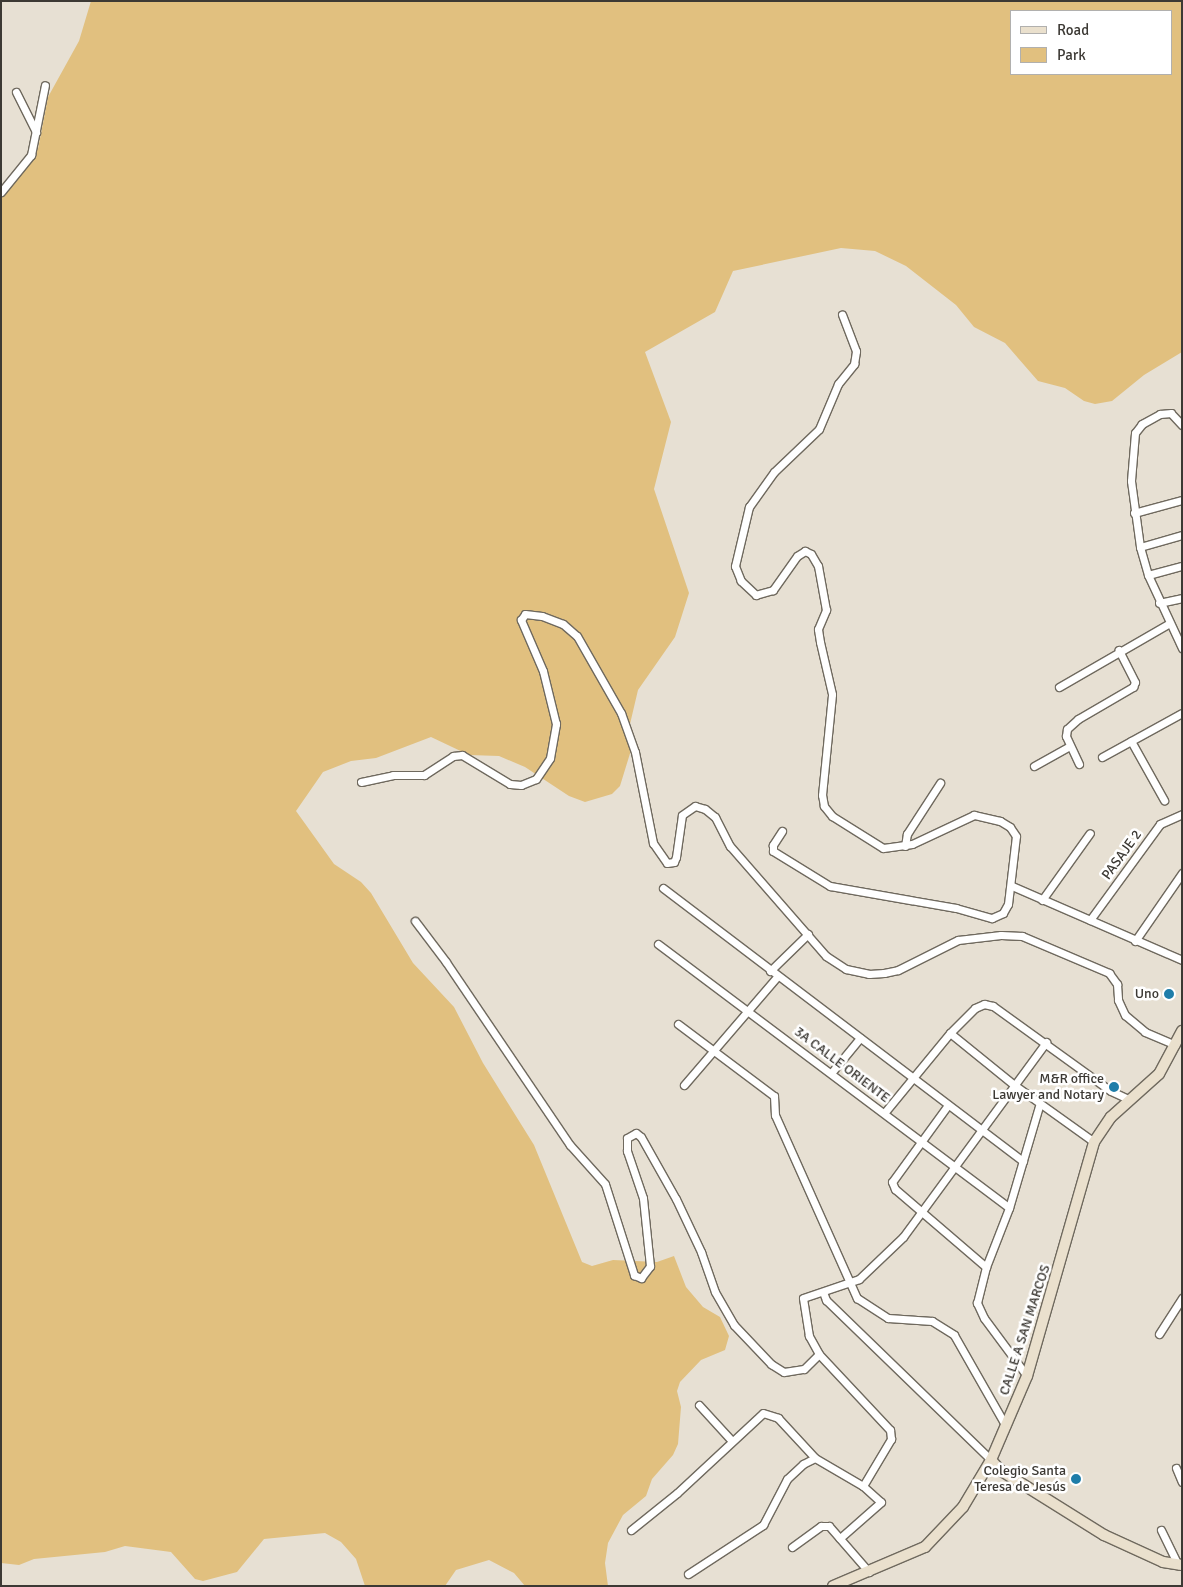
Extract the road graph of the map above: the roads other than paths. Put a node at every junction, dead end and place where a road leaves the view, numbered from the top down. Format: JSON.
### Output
{"nodes":[{"id":1,"x":45,"y":85,"type":"dead end"},
{"id":2,"x":16,"y":92,"type":"dead end"},
{"id":3,"x":36,"y":132,"type":"junction"},
{"id":4,"x":1,"y":192,"type":"edge"},
{"id":5,"x":842,"y":315,"type":"dead end"},
{"id":6,"x":1182,"y":424,"type":"edge"},
{"id":7,"x":1182,"y":500,"type":"edge"},
{"id":8,"x":1134,"y":513,"type":"junction"},
{"id":9,"x":1182,"y":535,"type":"edge"},
{"id":10,"x":1140,"y":547,"type":"junction"},
{"id":11,"x":1182,"y":566,"type":"edge"},
{"id":12,"x":1148,"y":574,"type":"junction"},
{"id":13,"x":1182,"y":598,"type":"edge"},
{"id":14,"x":1159,"y":603,"type":"junction"},
{"id":15,"x":1168,"y":624,"type":"junction"},
{"id":16,"x":1182,"y":630,"type":"edge"},
{"id":17,"x":1173,"y":632,"type":"junction"},
{"id":18,"x":1182,"y":648,"type":"edge"},
{"id":19,"x":1120,"y":650,"type":"junction"},
{"id":20,"x":1059,"y":687,"type":"dead end"},
{"id":21,"x":1182,"y":713,"type":"edge"},
{"id":22,"x":1132,"y":740,"type":"junction"},
{"id":23,"x":1070,"y":746,"type":"junction"},
{"id":24,"x":1102,"y":757,"type":"dead end"},
{"id":25,"x":1079,"y":764,"type":"dead end"},
{"id":26,"x":1034,"y":766,"type":"dead end"},
{"id":27,"x":361,"y":782,"type":"dead end"},
{"id":28,"x":940,"y":784,"type":"dead end"},
{"id":29,"x":1164,"y":800,"type":"dead end"},
{"id":30,"x":1182,"y":814,"type":"edge"},
{"id":31,"x":782,"y":831,"type":"dead end"},
{"id":32,"x":1090,"y":834,"type":"dead end"},
{"id":33,"x":905,"y":846,"type":"junction"},
{"id":34,"x":1182,"y":873,"type":"edge"},
{"id":35,"x":1012,"y":886,"type":"junction"},
{"id":36,"x":663,"y":888,"type":"dead end"},
{"id":37,"x":1042,"y":900,"type":"junction"},
{"id":38,"x":1090,"y":920,"type":"junction"},
{"id":39,"x":415,"y":921,"type":"dead end"},
{"id":40,"x":808,"y":934,"type":"junction"},
{"id":41,"x":1135,"y":940,"type":"junction"},
{"id":42,"x":658,"y":944,"type":"dead end"},
{"id":43,"x":1182,"y":960,"type":"edge"},
{"id":44,"x":770,"y":971,"type":"junction"},
{"id":45,"x":777,"y":977,"type":"junction"},
{"id":46,"x":749,"y":1010,"type":"junction"},
{"id":47,"x":678,"y":1024,"type":"dead end"},
{"id":48,"x":1182,"y":1031,"type":"edge"},
{"id":49,"x":950,"y":1033,"type":"junction"},
{"id":50,"x":860,"y":1038,"type":"junction"},
{"id":51,"x":1046,"y":1042,"type":"junction"},
{"id":52,"x":1175,"y":1045,"type":"junction"},
{"id":53,"x":712,"y":1050,"type":"junction"},
{"id":54,"x":832,"y":1072,"type":"junction"},
{"id":55,"x":912,"y":1077,"type":"junction"},
{"id":56,"x":1013,"y":1084,"type":"junction"},
{"id":57,"x":684,"y":1085,"type":"dead end"},
{"id":58,"x":1130,"y":1100,"type":"junction"},
{"id":59,"x":1040,"y":1104,"type":"junction"},
{"id":60,"x":948,"y":1105,"type":"junction"},
{"id":61,"x":884,"y":1112,"type":"junction"},
{"id":62,"x":982,"y":1130,"type":"junction"},
{"id":63,"x":921,"y":1140,"type":"junction"},
{"id":64,"x":1094,"y":1142,"type":"junction"},
{"id":65,"x":1023,"y":1161,"type":"junction"},
{"id":66,"x":955,"y":1166,"type":"junction"},
{"id":67,"x":1009,"y":1208,"type":"junction"},
{"id":68,"x":920,"y":1211,"type":"junction"},
{"id":69,"x":986,"y":1267,"type":"junction"},
{"id":70,"x":849,"y":1284,"type":"junction"},
{"id":71,"x":822,"y":1292,"type":"junction"},
{"id":72,"x":1182,"y":1298,"type":"edge"},
{"id":73,"x":1159,"y":1334,"type":"dead end"},
{"id":74,"x":819,"y":1354,"type":"junction"},
{"id":75,"x":1028,"y":1376,"type":"junction"},
{"id":76,"x":699,"y":1405,"type":"dead end"},
{"id":77,"x":1006,"y":1426,"type":"junction"},
{"id":78,"x":732,"y":1440,"type":"junction"},
{"id":79,"x":815,"y":1458,"type":"junction"},
{"id":80,"x":991,"y":1460,"type":"junction"},
{"id":81,"x":1176,"y":1468,"type":"dead end"},
{"id":82,"x":1182,"y":1482,"type":"edge"},
{"id":83,"x":863,"y":1486,"type":"junction"},
{"id":84,"x":630,"y":1530,"type":"dead end"},
{"id":85,"x":1161,"y":1530,"type":"dead end"},
{"id":86,"x":840,"y":1538,"type":"junction"},
{"id":87,"x":792,"y":1547,"type":"dead end"},
{"id":88,"x":1180,"y":1565,"type":"edge"},
{"id":89,"x":869,"y":1572,"type":"junction"},
{"id":90,"x":688,"y":1574,"type":"dead end"},
{"id":91,"x":833,"y":1586,"type":"edge"}],
"edges":[{"from":1,"to":3,"type":"street"},
{"from":2,"to":3,"type":"street"},
{"from":3,"to":4,"type":"street"},
{"from":5,"to":33,"type":"street"},
{"from":6,"to":8,"type":"street"},
{"from":7,"to":8,"type":"street"},
{"from":8,"to":10,"type":"street"},
{"from":9,"to":10,"type":"street"},
{"from":10,"to":12,"type":"street"},
{"from":11,"to":12,"type":"street"},
{"from":12,"to":14,"type":"street"},
{"from":13,"to":14,"type":"street"},
{"from":14,"to":15,"type":"street"},
{"from":15,"to":17,"type":"street"},
{"from":15,"to":19,"type":"street"},
{"from":16,"to":17,"type":"street"},
{"from":17,"to":18,"type":"street"},
{"from":19,"to":20,"type":"street"},
{"from":19,"to":23,"type":"street"},
{"from":21,"to":22,"type":"street"},
{"from":22,"to":24,"type":"street"},
{"from":22,"to":29,"type":"street"},
{"from":23,"to":25,"type":"street"},
{"from":23,"to":26,"type":"street"},
{"from":27,"to":40,"type":"street"},
{"from":28,"to":33,"type":"street"},
{"from":30,"to":38,"type":"street","name":"PASAJE 2"},
{"from":31,"to":35,"type":"street"},
{"from":32,"to":37,"type":"street"},
{"from":33,"to":35,"type":"street"},
{"from":34,"to":41,"type":"street"},
{"from":35,"to":37,"type":"street"},
{"from":36,"to":44,"type":"street"},
{"from":37,"to":38,"type":"street"},
{"from":38,"to":41,"type":"street"},
{"from":39,"to":74,"type":"street"},
{"from":40,"to":44,"type":"street"},
{"from":40,"to":52,"type":"street"},
{"from":41,"to":43,"type":"street"},
{"from":42,"to":46,"type":"street","name":"3A CALLE ORIENTE"},
{"from":44,"to":45,"type":"street"},
{"from":45,"to":46,"type":"street"},
{"from":45,"to":50,"type":"street"},
{"from":46,"to":53,"type":"street"},
{"from":46,"to":54,"type":"street","name":"3A CALLE ORIENTE"},
{"from":47,"to":53,"type":"street"},
{"from":48,"to":52,"type":"main road","name":"CALLE A SAN MARCOS"},
{"from":49,"to":51,"type":"street"},
{"from":49,"to":55,"type":"street"},
{"from":49,"to":56,"type":"street"},
{"from":50,"to":54,"type":"street"},
{"from":50,"to":55,"type":"street"},
{"from":51,"to":56,"type":"street"},
{"from":51,"to":58,"type":"street"},
{"from":52,"to":58,"type":"main road","name":"CALLE A SAN MARCOS"},
{"from":53,"to":57,"type":"street"},
{"from":53,"to":70,"type":"street"},
{"from":54,"to":61,"type":"street","name":"3A CALLE ORIENTE"},
{"from":55,"to":60,"type":"street"},
{"from":55,"to":61,"type":"street"},
{"from":56,"to":59,"type":"street"},
{"from":56,"to":62,"type":"street"},
{"from":58,"to":64,"type":"main road","name":"CALLE A SAN MARCOS"},
{"from":59,"to":64,"type":"street"},
{"from":59,"to":65,"type":"street"},
{"from":60,"to":62,"type":"street"},
{"from":60,"to":63,"type":"street"},
{"from":61,"to":63,"type":"street","name":"3A CALLE ORIENTE"},
{"from":62,"to":65,"type":"street"},
{"from":62,"to":66,"type":"street"},
{"from":63,"to":66,"type":"street","name":"3A CALLE ORIENTE"},
{"from":63,"to":68,"type":"street"},
{"from":64,"to":75,"type":"main road","name":"CALLE A SAN MARCOS"},
{"from":65,"to":67,"type":"street"},
{"from":66,"to":67,"type":"street","name":"3A CALLE ORIENTE"},
{"from":66,"to":68,"type":"street"},
{"from":67,"to":69,"type":"street"},
{"from":68,"to":69,"type":"street"},
{"from":68,"to":70,"type":"street"},
{"from":69,"to":75,"type":"street"},
{"from":70,"to":71,"type":"street"},
{"from":70,"to":77,"type":"street"},
{"from":71,"to":74,"type":"street"},
{"from":71,"to":80,"type":"street"},
{"from":72,"to":73,"type":"street"},
{"from":74,"to":83,"type":"street"},
{"from":75,"to":77,"type":"main road","name":"CALLE A SAN MARCOS"},
{"from":76,"to":78,"type":"street"},
{"from":77,"to":80,"type":"main road","name":"CALLE A SAN MARCOS"},
{"from":78,"to":79,"type":"street"},
{"from":78,"to":84,"type":"street"},
{"from":79,"to":83,"type":"street"},
{"from":79,"to":90,"type":"street"},
{"from":80,"to":88,"type":"main road"},
{"from":80,"to":89,"type":"main road","name":"CALLE A SAN MARCOS"},
{"from":81,"to":82,"type":"street"},
{"from":83,"to":86,"type":"street"},
{"from":85,"to":88,"type":"street"},
{"from":86,"to":87,"type":"street"},
{"from":86,"to":89,"type":"street"},
{"from":89,"to":91,"type":"main road","name":"CALLE A SAN MARCOS"}]}
